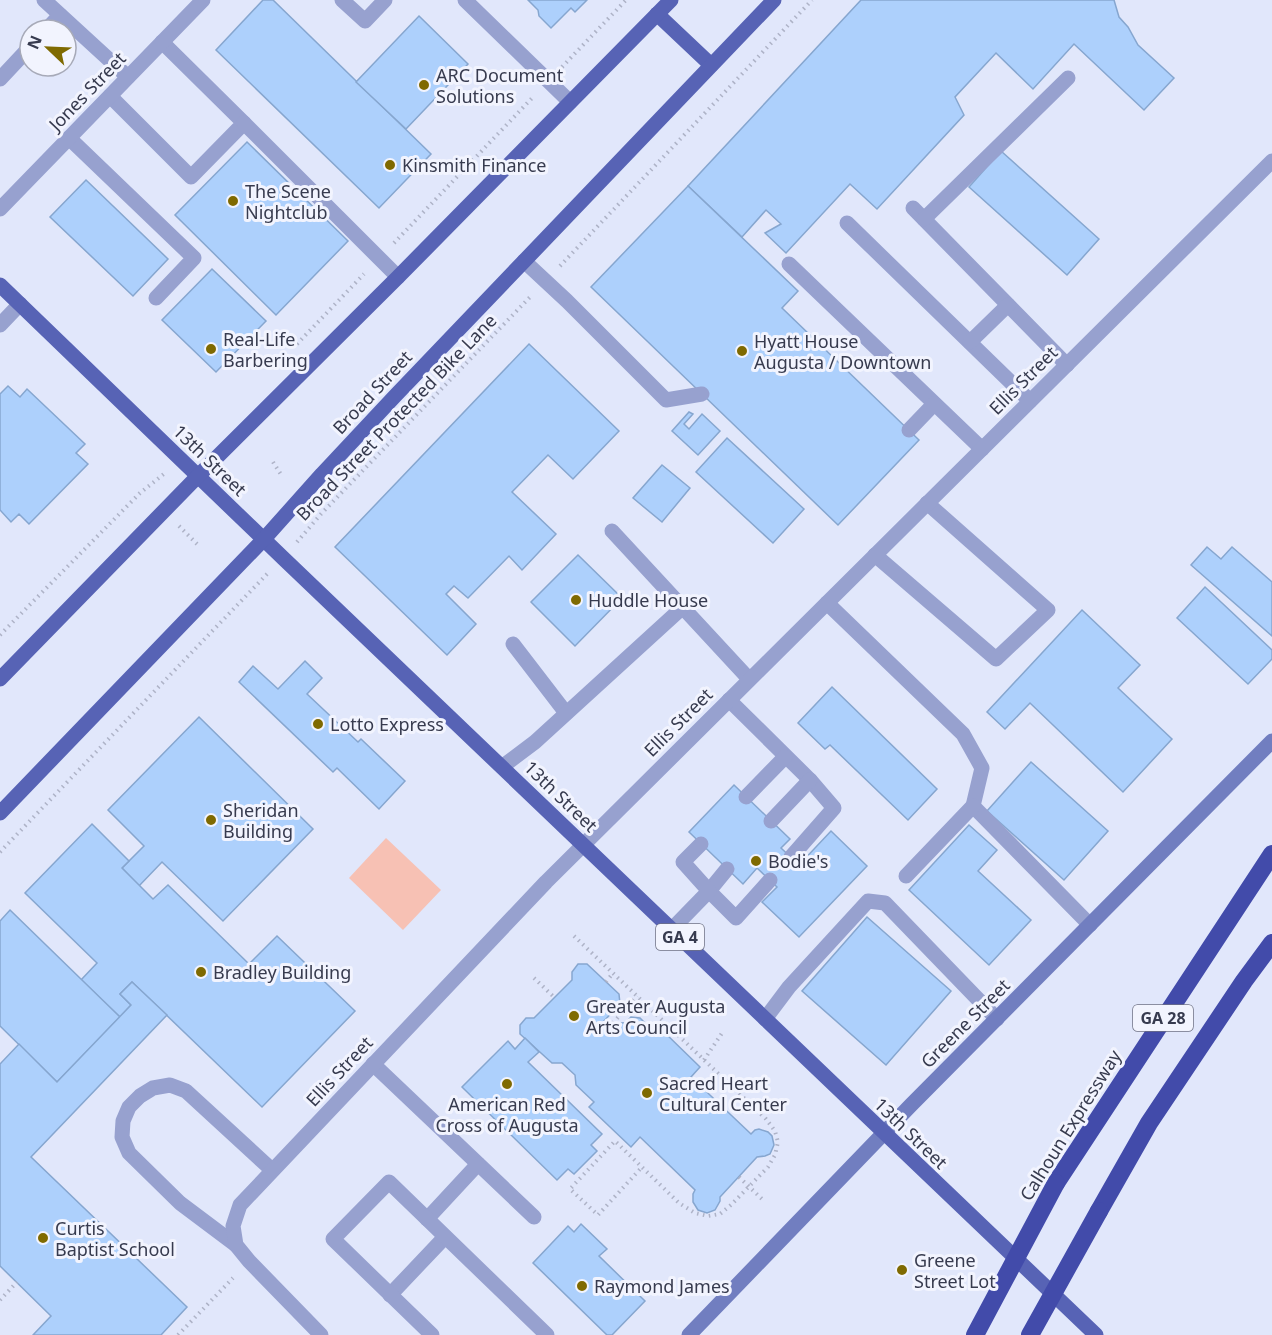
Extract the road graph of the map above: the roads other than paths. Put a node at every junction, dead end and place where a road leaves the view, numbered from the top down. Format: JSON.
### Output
{"nodes":[{"id":1,"x":44,"y":0,"type":"edge"},
{"id":2,"x":203,"y":0,"type":"edge"},
{"id":3,"x":342,"y":0,"type":"edge"},
{"id":4,"x":385,"y":0,"type":"edge"},
{"id":5,"x":465,"y":0,"type":"edge"},
{"id":6,"x":671,"y":0,"type":"edge"},
{"id":7,"x":774,"y":0,"type":"edge"},
{"id":8,"x":657,"y":14,"type":"junction"},
{"id":9,"x":60,"y":15,"type":"junction"},
{"id":10,"x":57,"y":18,"type":"edge"},
{"id":11,"x":162,"y":42,"type":"junction"},
{"id":12,"x":18,"y":60,"type":"edge"},
{"id":13,"x":711,"y":64,"type":"junction"},
{"id":14,"x":128,"y":77,"type":"junction"},
{"id":15,"x":1068,"y":78,"type":"dead end"},
{"id":16,"x":0,"y":79,"type":"edge"},
{"id":17,"x":110,"y":96,"type":"junction"},
{"id":18,"x":570,"y":102,"type":"junction"},
{"id":19,"x":244,"y":123,"type":"junction"},
{"id":20,"x":69,"y":138,"type":"junction"},
{"id":21,"x":1272,"y":161,"type":"edge"},
{"id":22,"x":0,"y":209,"type":"edge"},
{"id":23,"x":847,"y":223,"type":"dead end"},
{"id":24,"x":524,"y":261,"type":"junction"},
{"id":25,"x":789,"y":264,"type":"dead end"},
{"id":26,"x":398,"y":278,"type":"junction"},
{"id":27,"x":0,"y":285,"type":"edge"},
{"id":28,"x":156,"y":298,"type":"dead end"},
{"id":29,"x":20,"y":304,"type":"junction"},
{"id":30,"x":1008,"y":305,"type":"junction"},
{"id":31,"x":0,"y":325,"type":"edge"},
{"id":32,"x":970,"y":342,"type":"junction"},
{"id":33,"x":1066,"y":365,"type":"junction"},
{"id":34,"x":702,"y":394,"type":"dead end"},
{"id":35,"x":1030,"y":401,"type":"junction"},
{"id":36,"x":934,"y":404,"type":"junction"},
{"id":37,"x":909,"y":430,"type":"dead end"},
{"id":38,"x":982,"y":449,"type":"junction"},
{"id":39,"x":198,"y":476,"type":"junction"},
{"id":40,"x":927,"y":503,"type":"junction"},
{"id":41,"x":612,"y":531,"type":"dead end"},
{"id":42,"x":264,"y":539,"type":"junction"},
{"id":43,"x":875,"y":555,"type":"junction"},
{"id":44,"x":827,"y":603,"type":"junction"},
{"id":45,"x":683,"y":607,"type":"junction"},
{"id":46,"x":513,"y":644,"type":"dead end"},
{"id":47,"x":3,"y":671,"type":"edge"},
{"id":48,"x":750,"y":679,"type":"junction"},
{"id":49,"x":729,"y":700,"type":"junction"},
{"id":50,"x":566,"y":713,"type":"junction"},
{"id":51,"x":1272,"y":741,"type":"edge"},
{"id":52,"x":785,"y":757,"type":"junction"},
{"id":53,"x":503,"y":766,"type":"junction"},
{"id":54,"x":810,"y":780,"type":"junction"},
{"id":55,"x":746,"y":797,"type":"dead end"},
{"id":56,"x":973,"y":806,"type":"junction"},
{"id":57,"x":0,"y":813,"type":"edge"},
{"id":58,"x":771,"y":821,"type":"dead end"},
{"id":59,"x":583,"y":844,"type":"junction"},
{"id":60,"x":701,"y":844,"type":"dead end"},
{"id":61,"x":1272,"y":854,"type":"edge"},
{"id":62,"x":791,"y":857,"type":"dead end"},
{"id":63,"x":727,"y":870,"type":"dead end"},
{"id":64,"x":906,"y":876,"type":"dead end"},
{"id":65,"x":770,"y":880,"type":"dead end"},
{"id":66,"x":709,"y":891,"type":"junction"},
{"id":67,"x":1090,"y":925,"type":"junction"},
{"id":68,"x":672,"y":929,"type":"junction"},
{"id":69,"x":1272,"y":943,"type":"edge"},
{"id":70,"x":765,"y":1019,"type":"junction"},
{"id":71,"x":997,"y":1019,"type":"junction"},
{"id":72,"x":373,"y":1064,"type":"junction"},
{"id":73,"x":884,"y":1134,"type":"junction"},
{"id":74,"x":478,"y":1164,"type":"junction"},
{"id":75,"x":272,"y":1170,"type":"junction"},
{"id":76,"x":534,"y":1216,"type":"dead end"},
{"id":77,"x":427,"y":1219,"type":"junction"},
{"id":78,"x":445,"y":1236,"type":"junction"},
{"id":79,"x":236,"y":1245,"type":"junction"},
{"id":80,"x":390,"y":1295,"type":"junction"},
{"id":81,"x":321,"y":1335,"type":"edge"},
{"id":82,"x":432,"y":1335,"type":"edge"},
{"id":83,"x":547,"y":1335,"type":"edge"},
{"id":84,"x":689,"y":1335,"type":"edge"},
{"id":85,"x":975,"y":1335,"type":"edge"},
{"id":86,"x":1030,"y":1335,"type":"edge"},
{"id":87,"x":1096,"y":1335,"type":"edge"}],
"edges":[{"from":1,"to":9,"type":"street"},
{"from":2,"to":11,"type":"street","name":"Jones Street"},
{"from":3,"to":4,"type":"street"},
{"from":5,"to":18,"type":"street"},
{"from":6,"to":8,"type":"main road"},
{"from":7,"to":13,"type":"main road","name":"Broad Street"},
{"from":8,"to":13,"type":"main road"},
{"from":8,"to":18,"type":"main road"},
{"from":9,"to":10,"type":"street"},
{"from":9,"to":14,"type":"street"},
{"from":11,"to":14,"type":"street","name":"Jones Street"},
{"from":11,"to":19,"type":"street"},
{"from":12,"to":16,"type":"street"},
{"from":13,"to":24,"type":"main road","name":"Broad Street"},
{"from":14,"to":17,"type":"street","name":"Jones Street"},
{"from":15,"to":30,"type":"street"},
{"from":17,"to":19,"type":"street"},
{"from":17,"to":20,"type":"street","name":"Jones Street"},
{"from":18,"to":26,"type":"main road"},
{"from":19,"to":26,"type":"street"},
{"from":20,"to":22,"type":"street","name":"Jones Street"},
{"from":20,"to":28,"type":"street"},
{"from":21,"to":33,"type":"street","name":"Ellis Street"},
{"from":23,"to":32,"type":"street"},
{"from":24,"to":34,"type":"street"},
{"from":24,"to":42,"type":"main road","name":"Broad Street"},
{"from":25,"to":36,"type":"street"},
{"from":26,"to":39,"type":"main road"},
{"from":27,"to":29,"type":"main road","name":"13th Street"},
{"from":29,"to":31,"type":"street"},
{"from":29,"to":39,"type":"main road","name":"13th Street"},
{"from":30,"to":32,"type":"street"},
{"from":30,"to":33,"type":"street"},
{"from":32,"to":35,"type":"street"},
{"from":33,"to":35,"type":"street","name":"Ellis Street"},
{"from":35,"to":38,"type":"street","name":"Ellis Street"},
{"from":36,"to":37,"type":"street"},
{"from":36,"to":38,"type":"street"},
{"from":38,"to":40,"type":"street","name":"Ellis Street"},
{"from":39,"to":42,"type":"main road","name":"13th Street"},
{"from":39,"to":47,"type":"main road"},
{"from":40,"to":43,"type":"street","name":"Ellis Street"},
{"from":40,"to":43,"type":"street"},
{"from":41,"to":45,"type":"street"},
{"from":42,"to":53,"type":"main road","name":"13th Street","number":"GA 4"},
{"from":42,"to":57,"type":"main road","name":"Broad Street"},
{"from":43,"to":44,"type":"street","name":"Ellis Street"},
{"from":44,"to":48,"type":"street","name":"Ellis Street"},
{"from":44,"to":56,"type":"street"},
{"from":45,"to":48,"type":"street"},
{"from":45,"to":50,"type":"street"},
{"from":46,"to":50,"type":"street"},
{"from":48,"to":49,"type":"street","name":"Ellis Street"},
{"from":49,"to":52,"type":"street"},
{"from":49,"to":59,"type":"street","name":"Ellis Street"},
{"from":50,"to":53,"type":"street"},
{"from":51,"to":67,"type":"main road","name":"Greene Street"},
{"from":52,"to":54,"type":"street"},
{"from":52,"to":55,"type":"street"},
{"from":53,"to":59,"type":"main road","name":"13th Street","number":"GA 4"},
{"from":54,"to":58,"type":"street"},
{"from":54,"to":62,"type":"street"},
{"from":56,"to":64,"type":"street"},
{"from":56,"to":67,"type":"street"},
{"from":59,"to":68,"type":"main road","name":"13th Street","number":"GA 4"},
{"from":59,"to":72,"type":"street","name":"Ellis Street"},
{"from":60,"to":66,"type":"street"},
{"from":61,"to":85,"type":"highway","name":"Calhoun Expressway","number":"GA 28","bridge":true},
{"from":63,"to":66,"type":"street"},
{"from":65,"to":66,"type":"street"},
{"from":66,"to":68,"type":"street"},
{"from":67,"to":71,"type":"main road","name":"Greene Street"},
{"from":68,"to":70,"type":"main road","name":"13th Street","number":"GA 4"},
{"from":69,"to":86,"type":"highway","number":"GA 28","bridge":true},
{"from":70,"to":71,"type":"street"},
{"from":70,"to":73,"type":"main road","name":"13th Street","number":"GA 4"},
{"from":71,"to":73,"type":"main road","name":"Greene Street"},
{"from":72,"to":74,"type":"street"},
{"from":72,"to":75,"type":"street","name":"Ellis Street"},
{"from":73,"to":84,"type":"main road","name":"Greene Street"},
{"from":73,"to":87,"type":"main road","name":"13th Street","number":"GA 4"},
{"from":74,"to":76,"type":"street"},
{"from":74,"to":77,"type":"street"},
{"from":75,"to":79,"type":"street","name":"Ellis Street"},
{"from":75,"to":79,"type":"street"},
{"from":77,"to":78,"type":"street"},
{"from":77,"to":80,"type":"street"},
{"from":78,"to":80,"type":"street"},
{"from":78,"to":83,"type":"street"},
{"from":79,"to":81,"type":"street"},
{"from":80,"to":82,"type":"street"}]}
